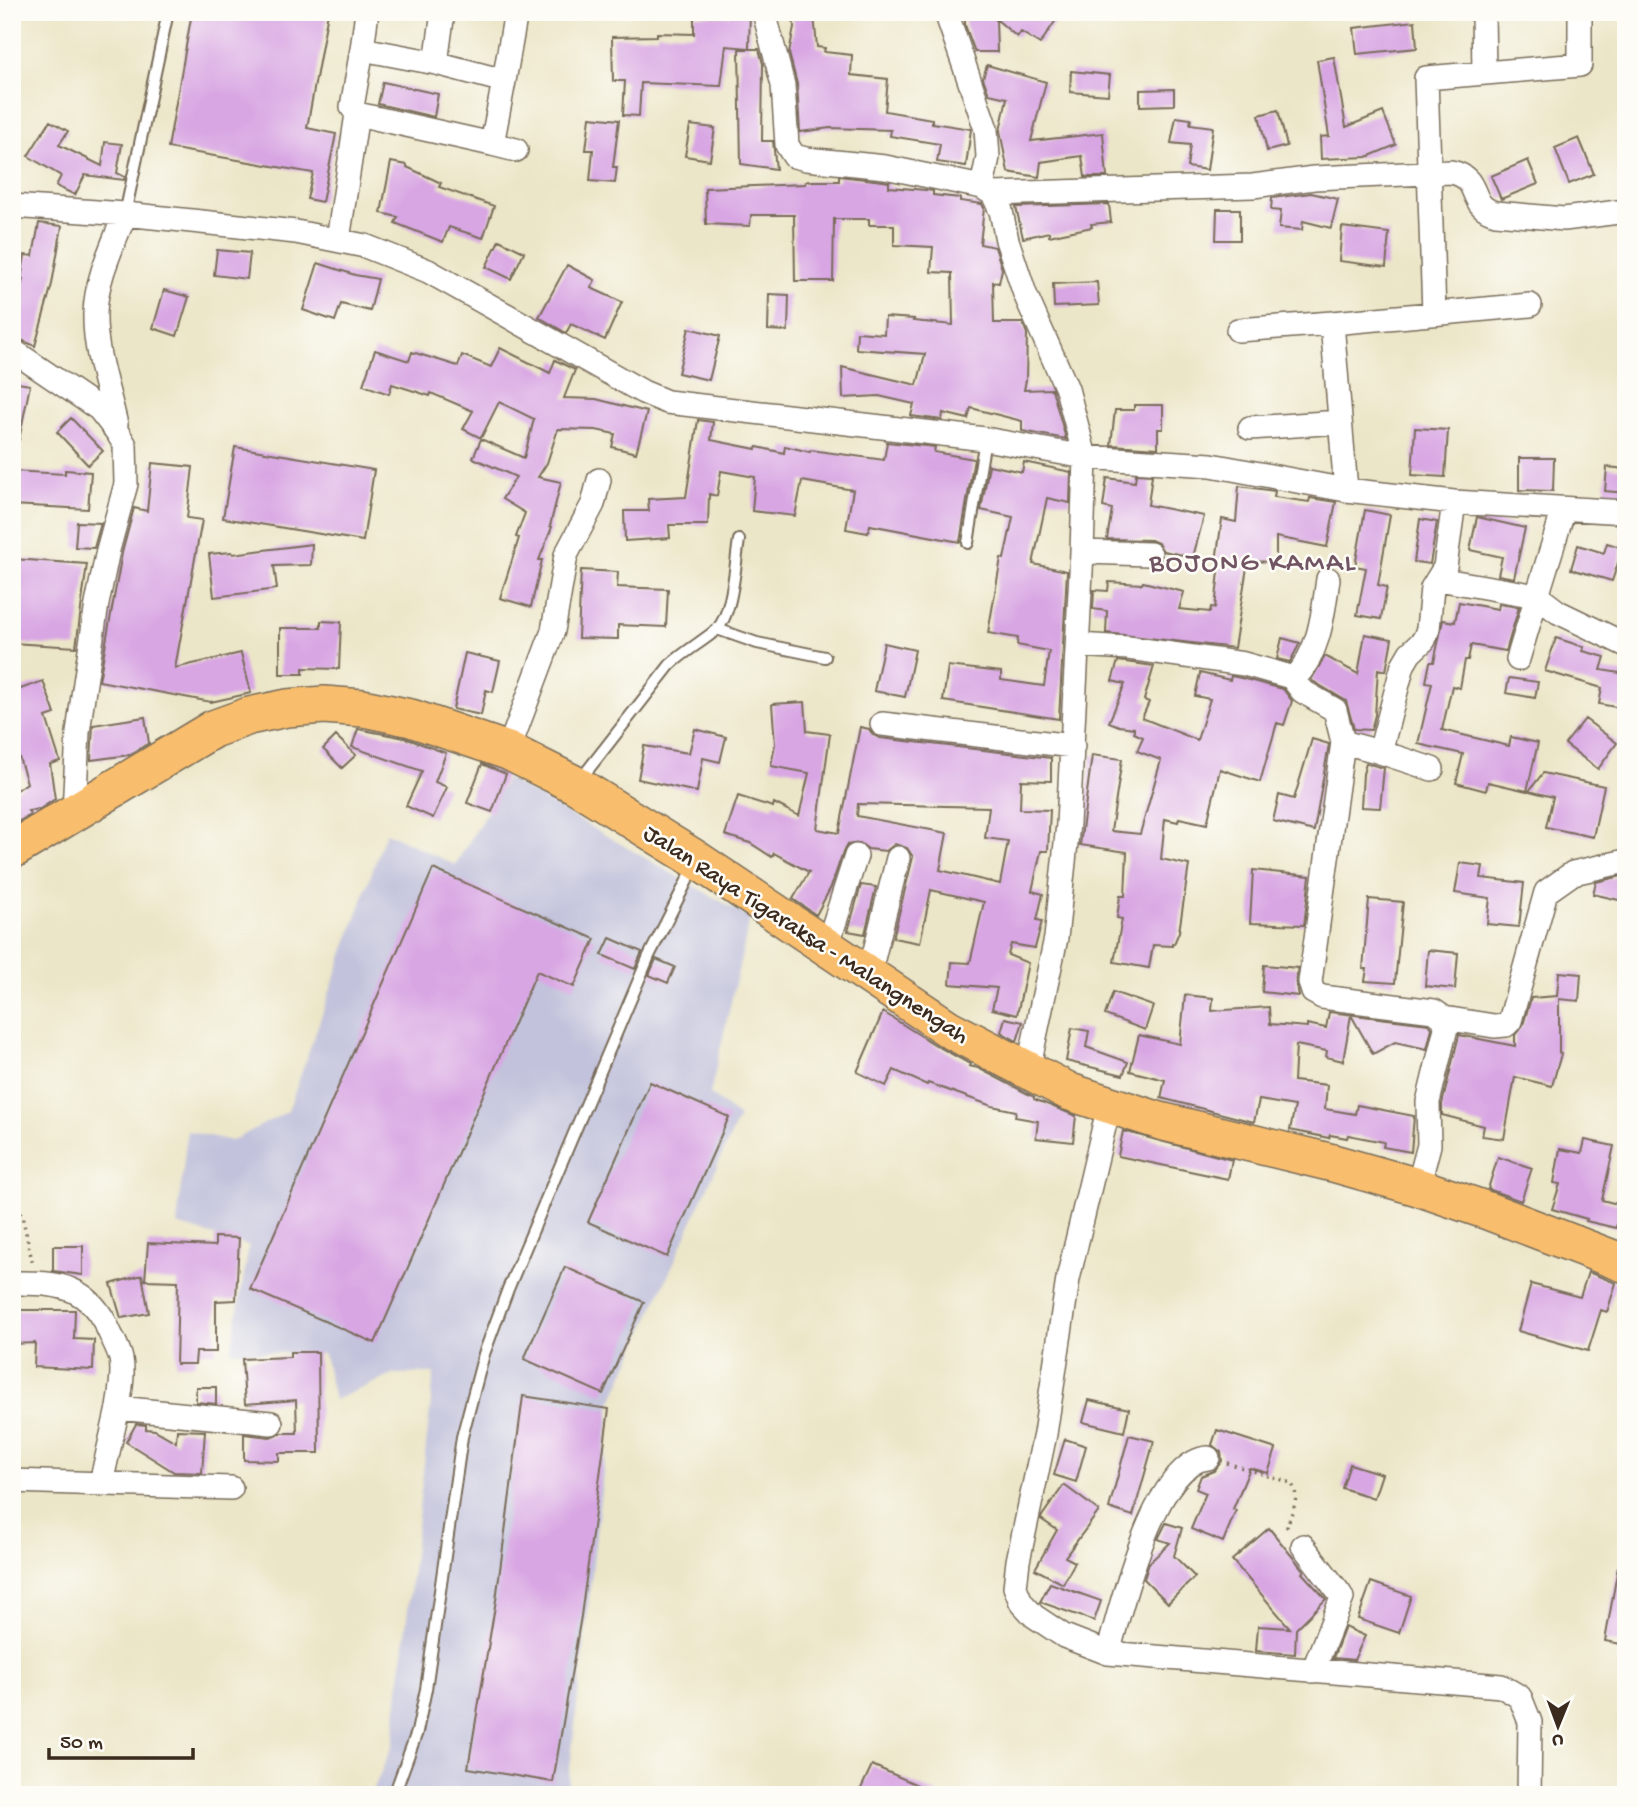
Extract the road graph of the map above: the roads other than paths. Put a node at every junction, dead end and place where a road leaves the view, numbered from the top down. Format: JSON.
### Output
{"nodes":[{"id":1,"x":168,"y":12,"type":"edge"},
{"id":2,"x":367,"y":12,"type":"edge"},
{"id":3,"x":443,"y":12,"type":"edge"},
{"id":4,"x":516,"y":12,"type":"edge"},
{"id":5,"x":764,"y":12,"type":"edge"},
{"id":6,"x":946,"y":12,"type":"edge"},
{"id":7,"x":1483,"y":12,"type":"edge"},
{"id":8,"x":1580,"y":12,"type":"edge"},
{"id":9,"x":362,"y":49,"type":"junction"},
{"id":10,"x":436,"y":63,"type":"junction"},
{"id":11,"x":1484,"y":73,"type":"junction"},
{"id":12,"x":504,"y":81,"type":"junction"},
{"id":13,"x":356,"y":114,"type":"junction"},
{"id":14,"x":492,"y":144,"type":"junction"},
{"id":15,"x":516,"y":150,"type":"dead end"},
{"id":16,"x":1428,"y":173,"type":"junction"},
{"id":17,"x":987,"y":191,"type":"junction"},
{"id":18,"x":12,"y":206,"type":"edge"},
{"id":19,"x":1626,"y":211,"type":"edge"},
{"id":20,"x":125,"y":214,"type":"junction"},
{"id":21,"x":338,"y":240,"type":"junction"},
{"id":22,"x":1530,"y":305,"type":"dead end"},
{"id":23,"x":1434,"y":313,"type":"junction"},
{"id":24,"x":1332,"y":323,"type":"junction"},
{"id":25,"x":1238,"y":330,"type":"dead end"},
{"id":26,"x":12,"y":350,"type":"edge"},
{"id":27,"x":1340,"y":422,"type":"junction"},
{"id":28,"x":1250,"y":428,"type":"dead end"},
{"id":29,"x":117,"y":432,"type":"junction"},
{"id":30,"x":985,"y":439,"type":"junction"},
{"id":31,"x":1085,"y":457,"type":"junction"},
{"id":32,"x":599,"y":480,"type":"dead end"},
{"id":33,"x":1346,"y":490,"type":"junction"},
{"id":34,"x":1454,"y":502,"type":"junction"},
{"id":35,"x":1564,"y":509,"type":"junction"},
{"id":36,"x":1626,"y":512,"type":"edge"},
{"id":37,"x":739,"y":540,"type":"dead end"},
{"id":38,"x":968,"y":543,"type":"dead end"},
{"id":39,"x":1082,"y":552,"type":"junction"},
{"id":40,"x":1150,"y":554,"type":"dead end"},
{"id":41,"x":1328,"y":579,"type":"dead end"},
{"id":42,"x":1438,"y":579,"type":"junction"},
{"id":43,"x":1537,"y":596,"type":"junction"},
{"id":44,"x":717,"y":629,"type":"junction"},
{"id":45,"x":1078,"y":645,"type":"junction"},
{"id":46,"x":1626,"y":645,"type":"edge"},
{"id":47,"x":825,"y":657,"type":"dead end"},
{"id":48,"x":1518,"y":659,"type":"dead end"},
{"id":49,"x":1294,"y":679,"type":"junction"},
{"id":50,"x":882,"y":724,"type":"dead end"},
{"id":51,"x":1343,"y":743,"type":"junction"},
{"id":52,"x":1073,"y":746,"type":"junction"},
{"id":53,"x":508,"y":751,"type":"junction"},
{"id":54,"x":1380,"y":752,"type":"junction"},
{"id":55,"x":1432,"y":769,"type":"dead end"},
{"id":56,"x":576,"y":785,"type":"junction"},
{"id":57,"x":74,"y":812,"type":"junction"},
{"id":58,"x":12,"y":850,"type":"edge"},
{"id":59,"x":856,"y":856,"type":"dead end"},
{"id":60,"x":898,"y":858,"type":"dead end"},
{"id":61,"x":697,"y":860,"type":"junction"},
{"id":62,"x":1626,"y":861,"type":"edge"},
{"id":63,"x":827,"y":946,"type":"junction"},
{"id":64,"x":869,"y":975,"type":"junction"},
{"id":65,"x":1444,"y":1018,"type":"junction"},
{"id":66,"x":1028,"y":1070,"type":"junction"},
{"id":67,"x":1109,"y":1106,"type":"junction"},
{"id":68,"x":1418,"y":1187,"type":"junction"},
{"id":69,"x":1626,"y":1264,"type":"edge"},
{"id":70,"x":12,"y":1283,"type":"edge"},
{"id":71,"x":118,"y":1408,"type":"junction"},
{"id":72,"x":271,"y":1423,"type":"dead end"},
{"id":73,"x":1209,"y":1458,"type":"road end"},
{"id":74,"x":12,"y":1481,"type":"edge"},
{"id":75,"x":101,"y":1483,"type":"junction"},
{"id":76,"x":231,"y":1488,"type":"dead end"},
{"id":77,"x":1303,"y":1546,"type":"road end"},
{"id":78,"x":1108,"y":1653,"type":"junction"},
{"id":79,"x":1313,"y":1671,"type":"junction"},
{"id":80,"x":394,"y":1795,"type":"edge"},
{"id":81,"x":1529,"y":1795,"type":"edge"}],
"edges":[{"from":1,"to":20,"type":"lane"},
{"from":2,"to":9,"type":"street"},
{"from":3,"to":10,"type":"street"},
{"from":4,"to":12,"type":"street"},
{"from":5,"to":17,"type":"street"},
{"from":6,"to":17,"type":"street"},
{"from":7,"to":11,"type":"street"},
{"from":8,"to":11,"type":"street"},
{"from":9,"to":10,"type":"street"},
{"from":9,"to":13,"type":"street"},
{"from":10,"to":12,"type":"street"},
{"from":11,"to":16,"type":"street"},
{"from":12,"to":14,"type":"street"},
{"from":13,"to":14,"type":"street"},
{"from":13,"to":21,"type":"street"},
{"from":14,"to":15,"type":"street"},
{"from":16,"to":17,"type":"street"},
{"from":16,"to":19,"type":"street"},
{"from":16,"to":23,"type":"street"},
{"from":17,"to":31,"type":"street"},
{"from":18,"to":20,"type":"street"},
{"from":20,"to":21,"type":"street"},
{"from":20,"to":29,"type":"street"},
{"from":21,"to":30,"type":"street"},
{"from":22,"to":23,"type":"street"},
{"from":23,"to":24,"type":"street"},
{"from":24,"to":25,"type":"street"},
{"from":24,"to":27,"type":"street"},
{"from":26,"to":29,"type":"street"},
{"from":27,"to":28,"type":"street"},
{"from":27,"to":33,"type":"street"},
{"from":29,"to":57,"type":"street"},
{"from":30,"to":31,"type":"street"},
{"from":30,"to":38,"type":"lane"},
{"from":31,"to":33,"type":"street"},
{"from":31,"to":39,"type":"street"},
{"from":32,"to":53,"type":"street"},
{"from":33,"to":34,"type":"street"},
{"from":34,"to":35,"type":"street"},
{"from":34,"to":42,"type":"street"},
{"from":35,"to":36,"type":"street"},
{"from":35,"to":43,"type":"street"},
{"from":37,"to":44,"type":"lane"},
{"from":39,"to":40,"type":"street"},
{"from":39,"to":45,"type":"street"},
{"from":41,"to":49,"type":"street"},
{"from":42,"to":43,"type":"street"},
{"from":42,"to":54,"type":"street"},
{"from":43,"to":46,"type":"street"},
{"from":43,"to":48,"type":"street"},
{"from":44,"to":47,"type":"lane"},
{"from":44,"to":56,"type":"lane"},
{"from":45,"to":49,"type":"street"},
{"from":45,"to":52,"type":"street"},
{"from":49,"to":51,"type":"street"},
{"from":50,"to":52,"type":"street"},
{"from":51,"to":54,"type":"street"},
{"from":51,"to":65,"type":"street"},
{"from":52,"to":66,"type":"street"},
{"from":53,"to":56,"type":"main road","name":"Jalan Raya Tigaraksa - Malangnengah"},
{"from":53,"to":57,"type":"main road","name":"Jalan Raya Tigaraksa - Malangnengah"},
{"from":54,"to":55,"type":"street"},
{"from":56,"to":61,"type":"main road","name":"Jalan Raya Tigaraksa - Malangnengah"},
{"from":57,"to":58,"type":"main road","name":"Jalan Raya Tigaraksa - Malangnengah"},
{"from":59,"to":63,"type":"street"},
{"from":60,"to":64,"type":"street"},
{"from":61,"to":63,"type":"main road","name":"Jalan Raya Tigaraksa - Malangnengah"},
{"from":61,"to":80,"type":"lane"},
{"from":62,"to":65,"type":"street"},
{"from":63,"to":64,"type":"main road","name":"Jalan Raya Tigaraksa - Malangnengah"},
{"from":64,"to":66,"type":"main road","name":"Jalan Raya Tigaraksa - Malangnengah"},
{"from":65,"to":68,"type":"street"},
{"from":66,"to":67,"type":"main road","name":"Jalan Raya Tigaraksa - Malangnengah"},
{"from":67,"to":68,"type":"main road","name":"Jalan Raya Tigaraksa - Malangnengah"},
{"from":67,"to":78,"type":"street"},
{"from":68,"to":69,"type":"main road","name":"Jalan Raya Tigaraksa - Malangnengah"},
{"from":70,"to":71,"type":"street"},
{"from":71,"to":72,"type":"street"},
{"from":71,"to":75,"type":"street"},
{"from":73,"to":78,"type":"street"},
{"from":74,"to":75,"type":"street"},
{"from":75,"to":76,"type":"street"},
{"from":77,"to":79,"type":"street"},
{"from":78,"to":79,"type":"street"},
{"from":79,"to":81,"type":"street"}]}
